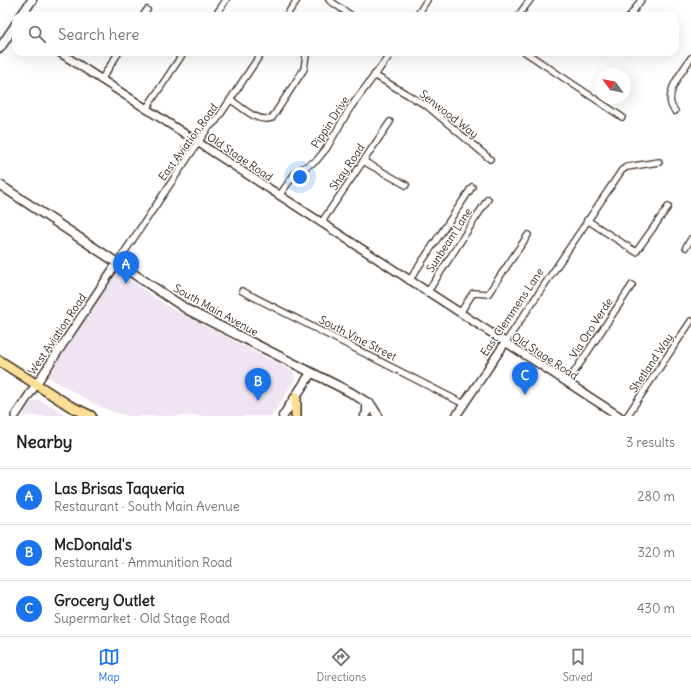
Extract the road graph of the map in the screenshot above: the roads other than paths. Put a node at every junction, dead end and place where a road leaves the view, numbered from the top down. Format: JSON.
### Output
{"nodes":[{"id":1,"x":32,"y":0,"type":"edge"},
{"id":2,"x":226,"y":0,"type":"edge"},
{"id":3,"x":297,"y":0,"type":"edge"},
{"id":4,"x":329,"y":0,"type":"edge"},
{"id":5,"x":427,"y":0,"type":"edge"},
{"id":6,"x":530,"y":0,"type":"edge"},
{"id":7,"x":641,"y":0,"type":"edge"},
{"id":8,"x":24,"y":12,"type":"edge"},
{"id":9,"x":218,"y":12,"type":"edge"},
{"id":10,"x":289,"y":12,"type":"edge"},
{"id":11,"x":346,"y":12,"type":"edge"},
{"id":12,"x":420,"y":12,"type":"edge"},
{"id":13,"x":521,"y":12,"type":"edge"},
{"id":14,"x":633,"y":12,"type":"edge"},
{"id":15,"x":12,"y":30,"type":"edge"},
{"id":16,"x":0,"y":48,"type":"edge"},
{"id":17,"x":65,"y":56,"type":"edge"},
{"id":18,"x":116,"y":56,"type":"edge"},
{"id":19,"x":181,"y":56,"type":"edge"},
{"id":20,"x":259,"y":56,"type":"edge"},
{"id":21,"x":306,"y":56,"type":"edge"},
{"id":22,"x":389,"y":56,"type":"edge"},
{"id":23,"x":531,"y":56,"type":"edge"},
{"id":24,"x":691,"y":58,"type":"edge"},
{"id":25,"x":374,"y":75,"type":"junction"},
{"id":26,"x":101,"y":80,"type":"junction"},
{"id":27,"x":230,"y":100,"type":"junction"},
{"id":28,"x":146,"y":108,"type":"junction"},
{"id":29,"x":675,"y":111,"type":"dead end"},
{"id":30,"x":622,"y":117,"type":"dead end"},
{"id":31,"x":390,"y":122,"type":"dead end"},
{"id":32,"x":198,"y":142,"type":"junction"},
{"id":33,"x":490,"y":159,"type":"dead end"},
{"id":34,"x":363,"y":161,"type":"junction"},
{"id":35,"x":659,"y":162,"type":"dead end"},
{"id":36,"x":0,"y":185,"type":"edge"},
{"id":37,"x":406,"y":185,"type":"dead end"},
{"id":38,"x":472,"y":187,"type":"dead end"},
{"id":39,"x":279,"y":196,"type":"junction"},
{"id":40,"x":488,"y":199,"type":"dead end"},
{"id":41,"x":668,"y":207,"type":"dead end"},
{"id":42,"x":587,"y":220,"type":"junction"},
{"id":43,"x":321,"y":224,"type":"junction"},
{"id":44,"x":528,"y":235,"type":"dead end"},
{"id":45,"x":691,"y":239,"type":"edge"},
{"id":46,"x":686,"y":247,"type":"dead end"},
{"id":47,"x":117,"y":263,"type":"junction"},
{"id":48,"x":410,"y":281,"type":"junction"},
{"id":49,"x":632,"y":285,"type":"dead end"},
{"id":50,"x":242,"y":291,"type":"dead end"},
{"id":51,"x":427,"y":293,"type":"junction"},
{"id":52,"x":460,"y":313,"type":"junction"},
{"id":53,"x":691,"y":321,"type":"edge"},
{"id":54,"x":504,"y":343,"type":"junction"},
{"id":55,"x":0,"y":361,"type":"edge"},
{"id":56,"x":311,"y":373,"type":"junction"},
{"id":57,"x":567,"y":383,"type":"junction"},
{"id":58,"x":37,"y":385,"type":"junction"},
{"id":59,"x":296,"y":397,"type":"junction"},
{"id":60,"x":367,"y":404,"type":"junction"},
{"id":61,"x":464,"y":404,"type":"junction"},
{"id":62,"x":15,"y":416,"type":"edge"},
{"id":63,"x":91,"y":416,"type":"edge"},
{"id":64,"x":283,"y":416,"type":"edge"},
{"id":65,"x":296,"y":416,"type":"edge"},
{"id":66,"x":365,"y":416,"type":"edge"},
{"id":67,"x":378,"y":416,"type":"edge"},
{"id":68,"x":456,"y":416,"type":"edge"},
{"id":69,"x":619,"y":416,"type":"edge"},
{"id":70,"x":627,"y":416,"type":"edge"}],
"edges":[{"from":1,"to":8,"type":"main road"},
{"from":2,"to":9,"type":"street"},
{"from":3,"to":10,"type":"street"},
{"from":4,"to":11,"type":"street"},
{"from":5,"to":12,"type":"street"},
{"from":6,"to":13,"type":"street"},
{"from":7,"to":14,"type":"street"},
{"from":15,"to":16,"type":"main road"},
{"from":17,"to":26,"type":"street","name":"Old Stage Road"},
{"from":18,"to":26,"type":"street"},
{"from":19,"to":28,"type":"street"},
{"from":20,"to":27,"type":"street","name":"East Aviation Road"},
{"from":21,"to":27,"type":"street"},
{"from":22,"to":25,"type":"street","name":"Pippin Drive"},
{"from":23,"to":30,"type":"street"},
{"from":24,"to":29,"type":"street"},
{"from":25,"to":33,"type":"street","name":"Senwood Way"},
{"from":25,"to":39,"type":"street","name":"Pippin Drive"},
{"from":26,"to":28,"type":"street","name":"Old Stage Road"},
{"from":27,"to":32,"type":"street","name":"East Aviation Road"},
{"from":28,"to":32,"type":"street","name":"Old Stage Road"},
{"from":31,"to":34,"type":"street","name":"Shay Road"},
{"from":32,"to":39,"type":"street","name":"Old Stage Road"},
{"from":32,"to":47,"type":"street","name":"East Aviation Road"},
{"from":34,"to":37,"type":"street"},
{"from":34,"to":43,"type":"street","name":"Shay Road"},
{"from":35,"to":42,"type":"street","name":"East Clemmens Lane"},
{"from":36,"to":47,"type":"main road","name":"South Main Avenue"},
{"from":38,"to":48,"type":"street"},
{"from":39,"to":43,"type":"street","name":"Old Stage Road"},
{"from":40,"to":51,"type":"street","name":"Sunbeam Lane"},
{"from":41,"to":42,"type":"street"},
{"from":42,"to":54,"type":"street","name":"East Clemmens Lane"},
{"from":43,"to":48,"type":"street","name":"Old Stage Road"},
{"from":44,"to":52,"type":"street"},
{"from":45,"to":46,"type":"street"},
{"from":47,"to":56,"type":"main road","name":"South Main Avenue"},
{"from":47,"to":58,"type":"street","name":"West Aviation Road"},
{"from":48,"to":51,"type":"street","name":"Old Stage Road"},
{"from":49,"to":57,"type":"street","name":"Via Oro Verde"},
{"from":50,"to":61,"type":"street","name":"South Vine Street"},
{"from":51,"to":52,"type":"street","name":"Old Stage Road"},
{"from":52,"to":54,"type":"street","name":"Old Stage Road"},
{"from":53,"to":70,"type":"street","name":"Shetland Way"},
{"from":54,"to":57,"type":"street","name":"Old Stage Road"},
{"from":54,"to":61,"type":"street","name":"East Clemmens Lane"},
{"from":55,"to":58,"type":"main road"},
{"from":56,"to":59,"type":"main road"},
{"from":56,"to":60,"type":"main road","name":"South Main Avenue"},
{"from":57,"to":69,"type":"street","name":"Old Stage Road"},
{"from":58,"to":62,"type":"street","name":"West Aviation Road"},
{"from":58,"to":63,"type":"main road"},
{"from":59,"to":64,"type":"main road"},
{"from":59,"to":65,"type":"main road"},
{"from":60,"to":66,"type":"main road"},
{"from":60,"to":67,"type":"main road","name":"South Main Avenue"},
{"from":61,"to":68,"type":"street","name":"East Clemmens Lane"}]}
